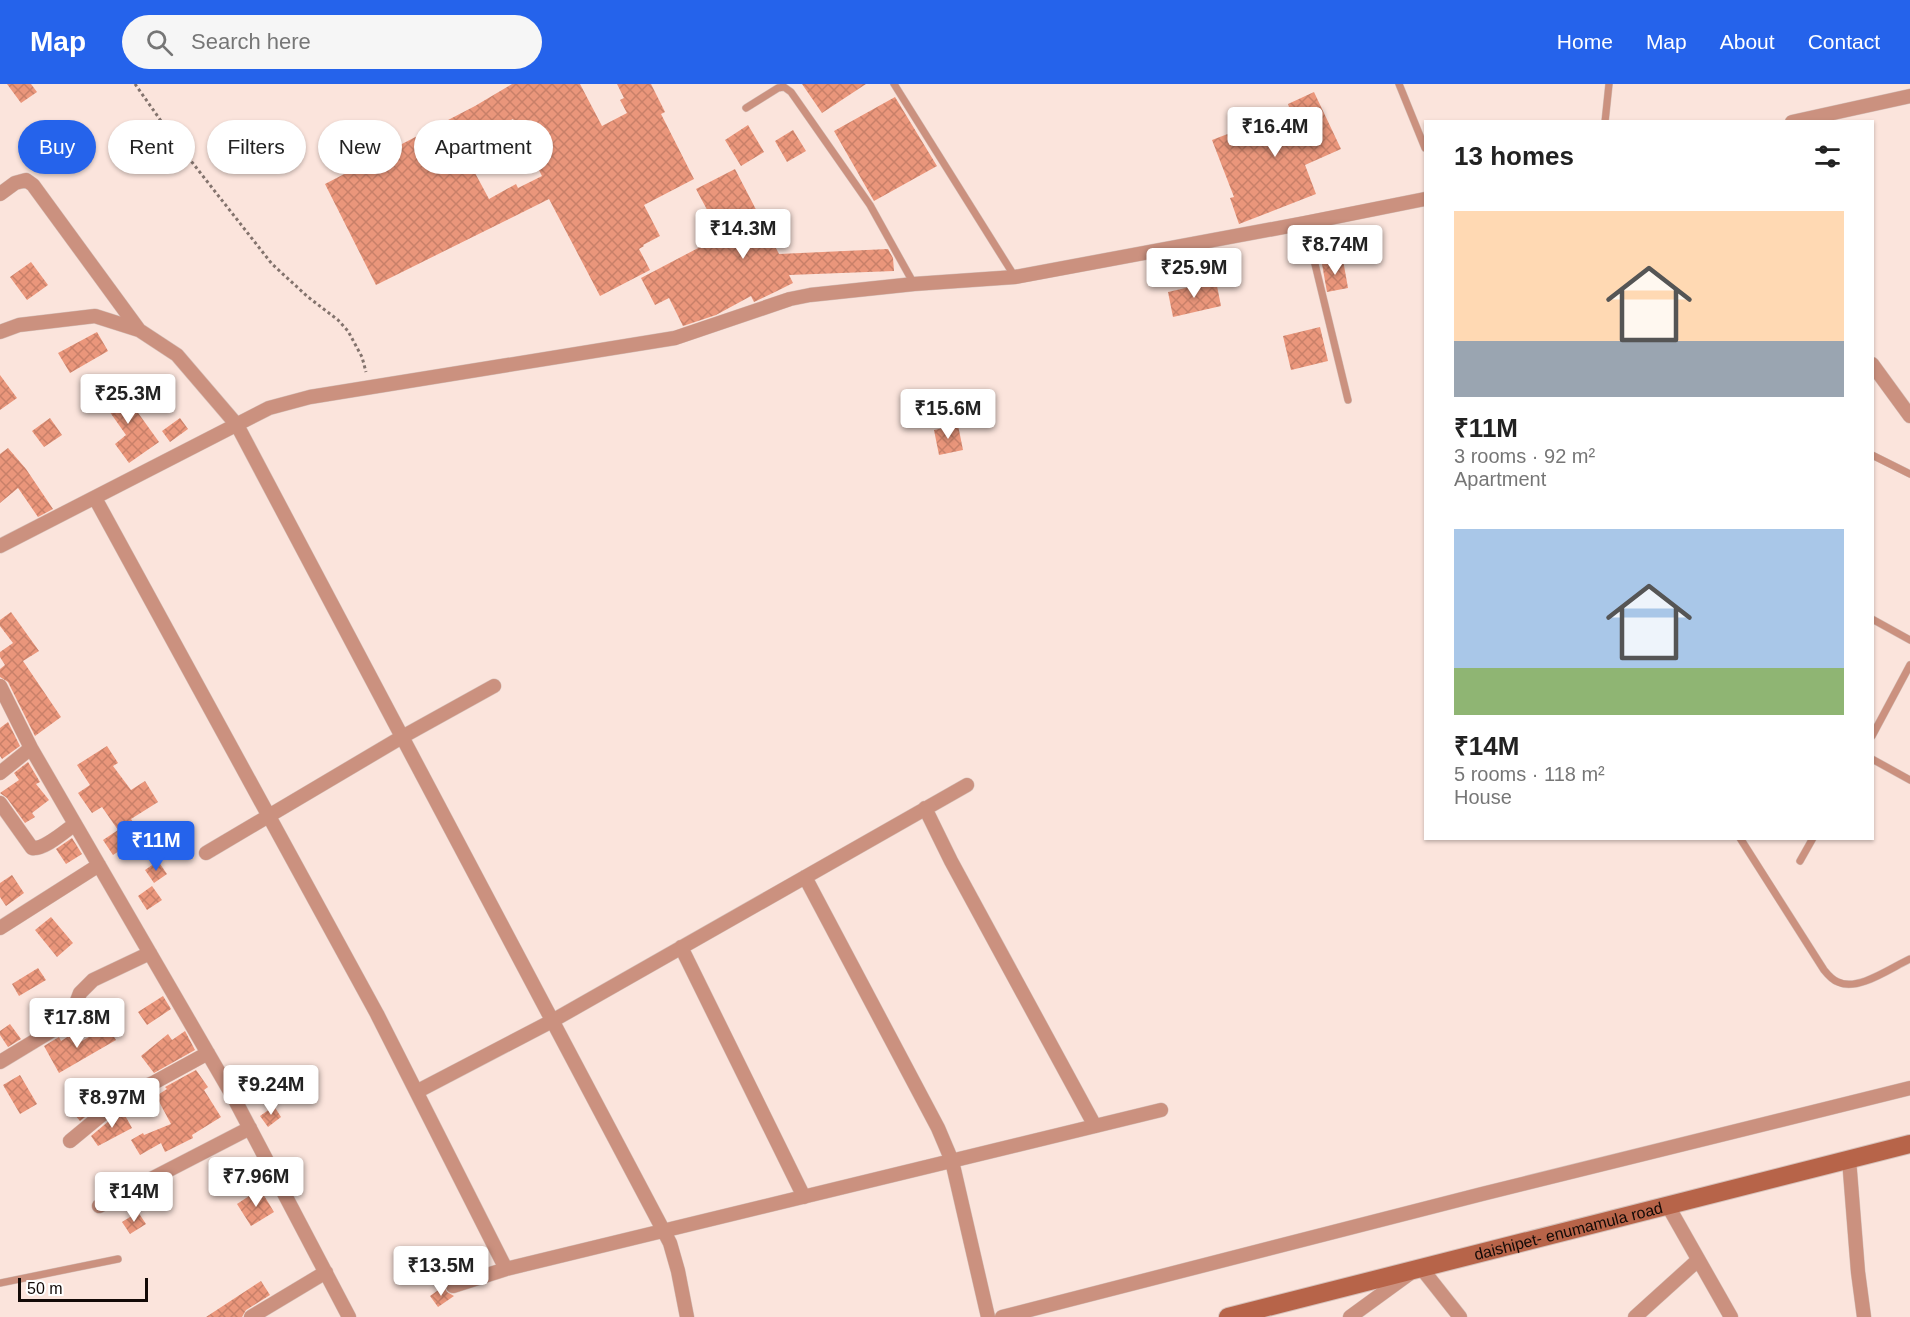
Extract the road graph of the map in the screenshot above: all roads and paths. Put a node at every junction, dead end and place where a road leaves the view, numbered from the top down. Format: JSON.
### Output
{"nodes":[{"id":1,"x":135,"y":84,"type":"edge"},
{"id":2,"x":894,"y":84,"type":"edge"},
{"id":3,"x":1399,"y":84,"type":"edge"},
{"id":4,"x":1609,"y":84,"type":"edge"},
{"id":5,"x":1910,"y":96,"type":"edge"},
{"id":6,"x":746,"y":108,"type":"dead end"},
{"id":7,"x":1605,"y":120,"type":"edge"},
{"id":8,"x":1801,"y":120,"type":"edge"},
{"id":9,"x":1424,"y":146,"type":"edge"},
{"id":10,"x":0,"y":194,"type":"edge"},
{"id":11,"x":1424,"y":198,"type":"edge"},
{"id":12,"x":1305,"y":224,"type":"junction"},
{"id":13,"x":1015,"y":278,"type":"junction"},
{"id":14,"x":914,"y":284,"type":"junction"},
{"id":15,"x":139,"y":330,"type":"junction"},
{"id":16,"x":0,"y":332,"type":"edge"},
{"id":17,"x":1874,"y":367,"type":"edge"},
{"id":18,"x":369,"y":386,"type":"junction"},
{"id":19,"x":1348,"y":400,"type":"dead end"},
{"id":20,"x":1910,"y":416,"type":"edge"},
{"id":21,"x":237,"y":425,"type":"junction"},
{"id":22,"x":1874,"y":456,"type":"edge"},
{"id":23,"x":1910,"y":474,"type":"edge"},
{"id":24,"x":94,"y":498,"type":"junction"},
{"id":25,"x":0,"y":546,"type":"edge"},
{"id":26,"x":1874,"y":620,"type":"edge"},
{"id":27,"x":1910,"y":640,"type":"edge"},
{"id":28,"x":1910,"y":665,"type":"edge"},
{"id":29,"x":0,"y":686,"type":"edge"},
{"id":30,"x":494,"y":686,"type":"dead end"},
{"id":31,"x":1874,"y":732,"type":"edge"},
{"id":32,"x":402,"y":737,"type":"junction"},
{"id":33,"x":31,"y":748,"type":"junction"},
{"id":34,"x":1874,"y":760,"type":"edge"},
{"id":35,"x":0,"y":772,"type":"edge"},
{"id":36,"x":1910,"y":780,"type":"edge"},
{"id":37,"x":967,"y":784,"type":"dead end"},
{"id":38,"x":0,"y":803,"type":"edge"},
{"id":39,"x":925,"y":808,"type":"junction"},
{"id":40,"x":268,"y":816,"type":"junction"},
{"id":41,"x":75,"y":824,"type":"junction"},
{"id":42,"x":1741,"y":840,"type":"edge"},
{"id":43,"x":1812,"y":840,"type":"edge"},
{"id":44,"x":206,"y":853,"type":"dead end"},
{"id":45,"x":1800,"y":861,"type":"dead end"},
{"id":46,"x":99,"y":865,"type":"junction"},
{"id":47,"x":805,"y":877,"type":"junction"},
{"id":48,"x":0,"y":928,"type":"edge"},
{"id":49,"x":681,"y":947,"type":"junction"},
{"id":50,"x":150,"y":953,"type":"junction"},
{"id":51,"x":1910,"y":959,"type":"edge"},
{"id":52,"x":552,"y":1021,"type":"junction"},
{"id":53,"x":208,"y":1053,"type":"junction"},
{"id":54,"x":0,"y":1062,"type":"edge"},
{"id":55,"x":1910,"y":1088,"type":"edge"},
{"id":56,"x":418,"y":1091,"type":"junction"},
{"id":57,"x":1161,"y":1110,"type":"dead end"},
{"id":58,"x":1095,"y":1126,"type":"junction"},
{"id":59,"x":250,"y":1128,"type":"junction"},
{"id":60,"x":70,"y":1141,"type":"dead end"},
{"id":61,"x":1910,"y":1144,"type":"edge"},
{"id":62,"x":1850,"y":1159,"type":"junction"},
{"id":63,"x":952,"y":1161,"type":"junction"},
{"id":64,"x":804,"y":1197,"type":"junction"},
{"id":65,"x":99,"y":1206,"type":"dead end"},
{"id":66,"x":1668,"y":1206,"type":"junction"},
{"id":67,"x":663,"y":1231,"type":"junction"},
{"id":68,"x":118,"y":1259,"type":"dead end"},
{"id":69,"x":1698,"y":1260,"type":"junction"},
{"id":70,"x":506,"y":1269,"type":"junction"},
{"id":71,"x":1417,"y":1270,"type":"junction"},
{"id":72,"x":326,"y":1272,"type":"junction"},
{"id":73,"x":0,"y":1283,"type":"edge"},
{"id":74,"x":453,"y":1286,"type":"dead end"},
{"id":75,"x":258,"y":1315,"type":"edge"},
{"id":76,"x":350,"y":1317,"type":"edge"},
{"id":77,"x":687,"y":1317,"type":"edge"},
{"id":78,"x":988,"y":1317,"type":"edge"},
{"id":79,"x":1002,"y":1317,"type":"edge"},
{"id":80,"x":1228,"y":1317,"type":"edge"},
{"id":81,"x":1350,"y":1317,"type":"edge"},
{"id":82,"x":1460,"y":1317,"type":"edge"},
{"id":83,"x":1635,"y":1317,"type":"edge"},
{"id":84,"x":1731,"y":1317,"type":"edge"},
{"id":85,"x":1864,"y":1317,"type":"edge"}],
"edges":[{"from":1,"to":18,"type":"path"},
{"from":2,"to":13,"type":"lane"},
{"from":3,"to":9,"type":"lane"},
{"from":4,"to":7,"type":"lane"},
{"from":5,"to":8,"type":"street"},
{"from":6,"to":14,"type":"lane"},
{"from":10,"to":15,"type":"street"},
{"from":11,"to":12,"type":"street"},
{"from":12,"to":13,"type":"street"},
{"from":12,"to":19,"type":"lane"},
{"from":13,"to":14,"type":"street"},
{"from":14,"to":18,"type":"street"},
{"from":15,"to":16,"type":"street"},
{"from":15,"to":21,"type":"street"},
{"from":17,"to":20,"type":"street"},
{"from":18,"to":21,"type":"street"},
{"from":21,"to":24,"type":"street"},
{"from":21,"to":32,"type":"street"},
{"from":22,"to":23,"type":"lane"},
{"from":24,"to":25,"type":"street"},
{"from":24,"to":40,"type":"street"},
{"from":26,"to":27,"type":"lane"},
{"from":28,"to":31,"type":"lane"},
{"from":29,"to":33,"type":"street"},
{"from":30,"to":32,"type":"street"},
{"from":32,"to":40,"type":"street"},
{"from":32,"to":52,"type":"street"},
{"from":33,"to":35,"type":"street"},
{"from":33,"to":41,"type":"street"},
{"from":34,"to":36,"type":"lane"},
{"from":37,"to":39,"type":"street"},
{"from":38,"to":41,"type":"street"},
{"from":39,"to":47,"type":"street"},
{"from":39,"to":58,"type":"street"},
{"from":40,"to":44,"type":"street"},
{"from":40,"to":56,"type":"street"},
{"from":41,"to":46,"type":"street"},
{"from":42,"to":51,"type":"lane"},
{"from":43,"to":45,"type":"lane"},
{"from":46,"to":48,"type":"street"},
{"from":46,"to":50,"type":"street"},
{"from":47,"to":49,"type":"street"},
{"from":47,"to":63,"type":"street"},
{"from":49,"to":52,"type":"street"},
{"from":49,"to":64,"type":"street"},
{"from":50,"to":53,"type":"street"},
{"from":50,"to":54,"type":"street"},
{"from":52,"to":56,"type":"street"},
{"from":52,"to":67,"type":"street"},
{"from":53,"to":59,"type":"street"},
{"from":53,"to":60,"type":"street"},
{"from":55,"to":79,"type":"street"},
{"from":56,"to":70,"type":"street"},
{"from":57,"to":58,"type":"street"},
{"from":58,"to":63,"type":"street"},
{"from":59,"to":65,"type":"street"},
{"from":59,"to":72,"type":"street"},
{"from":61,"to":62,"type":"street","name":"daishipet- enumamula road"},
{"from":62,"to":66,"type":"street","name":"daishipet- enumamula road"},
{"from":62,"to":85,"type":"street"},
{"from":63,"to":64,"type":"street"},
{"from":63,"to":78,"type":"street"},
{"from":64,"to":67,"type":"street"},
{"from":66,"to":69,"type":"street"},
{"from":66,"to":71,"type":"street","name":"daishipet- enumamula road"},
{"from":67,"to":70,"type":"street"},
{"from":67,"to":77,"type":"street"},
{"from":68,"to":73,"type":"lane"},
{"from":69,"to":83,"type":"street"},
{"from":69,"to":84,"type":"street"},
{"from":70,"to":74,"type":"street"},
{"from":71,"to":80,"type":"street","name":"daishipet- enumamula road"},
{"from":71,"to":81,"type":"street"},
{"from":71,"to":82,"type":"street"},
{"from":72,"to":75,"type":"street"},
{"from":72,"to":76,"type":"street"}]}
